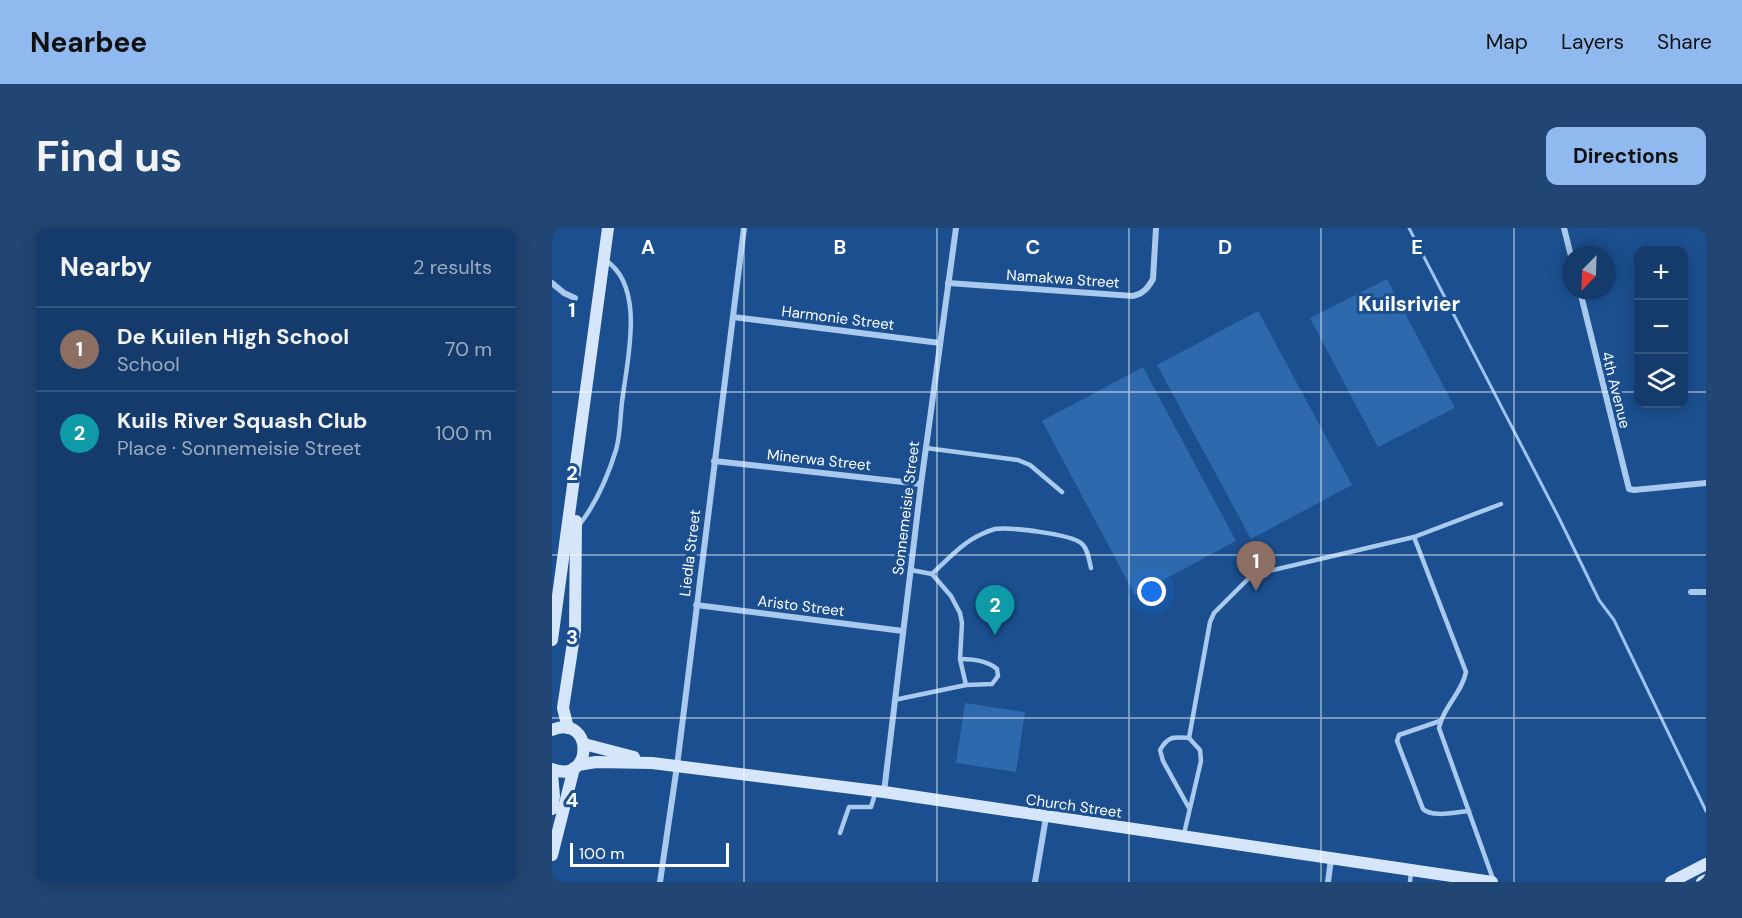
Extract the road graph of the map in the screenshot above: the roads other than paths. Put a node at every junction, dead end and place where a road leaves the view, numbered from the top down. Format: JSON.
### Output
{"nodes":[{"id":1,"x":608,"y":228,"type":"edge"},
{"id":2,"x":744,"y":228,"type":"edge"},
{"id":3,"x":956,"y":228,"type":"edge"},
{"id":4,"x":1156,"y":228,"type":"edge"},
{"id":5,"x":1564,"y":228,"type":"edge"},
{"id":6,"x":1568,"y":246,"type":"edge"},
{"id":7,"x":605,"y":261,"type":"junction"},
{"id":8,"x":552,"y":283,"type":"edge"},
{"id":9,"x":948,"y":283,"type":"junction"},
{"id":10,"x":575,"y":298,"type":"dead end"},
{"id":11,"x":1582,"y":300,"type":"edge"},
{"id":12,"x":733,"y":317,"type":"junction"},
{"id":13,"x":940,"y":343,"type":"junction"},
{"id":14,"x":926,"y":448,"type":"junction"},
{"id":15,"x":714,"y":461,"type":"junction"},
{"id":16,"x":578,"y":463,"type":"junction"},
{"id":17,"x":1706,"y":483,"type":"edge"},
{"id":18,"x":921,"y":484,"type":"junction"},
{"id":19,"x":1062,"y":492,"type":"dead end"},
{"id":20,"x":1501,"y":504,"type":"dead end"},
{"id":21,"x":576,"y":530,"type":"junction"},
{"id":22,"x":1414,"y":537,"type":"junction"},
{"id":23,"x":1091,"y":568,"type":"dead end"},
{"id":24,"x":911,"y":570,"type":"junction"},
{"id":25,"x":932,"y":574,"type":"junction"},
{"id":26,"x":1691,"y":592,"type":"dead end"},
{"id":27,"x":1706,"y":592,"type":"edge"},
{"id":28,"x":696,"y":605,"type":"junction"},
{"id":29,"x":903,"y":631,"type":"junction"},
{"id":30,"x":552,"y":640,"type":"edge"},
{"id":31,"x":960,"y":659,"type":"junction"},
{"id":32,"x":966,"y":685,"type":"junction"},
{"id":33,"x":894,"y":700,"type":"junction"},
{"id":34,"x":1440,"y":721,"type":"junction"},
{"id":35,"x":568,"y":728,"type":"junction"},
{"id":36,"x":552,"y":730,"type":"edge"},
{"id":37,"x":1189,"y":738,"type":"junction"},
{"id":38,"x":584,"y":744,"type":"junction"},
{"id":39,"x":652,"y":763,"type":"junction"},
{"id":40,"x":676,"y":766,"type":"junction"},
{"id":41,"x":576,"y":767,"type":"junction"},
{"id":42,"x":552,"y":769,"type":"edge"},
{"id":43,"x":552,"y":774,"type":"edge"},
{"id":44,"x":880,"y":792,"type":"junction"},
{"id":45,"x":1189,"y":808,"type":"junction"},
{"id":46,"x":552,"y":809,"type":"edge"},
{"id":47,"x":1469,"y":811,"type":"junction"},
{"id":48,"x":1046,"y":818,"type":"junction"},
{"id":49,"x":840,"y":833,"type":"dead end"},
{"id":50,"x":1183,"y":837,"type":"junction"},
{"id":51,"x":552,"y":855,"type":"edge"},
{"id":52,"x":1331,"y":859,"type":"junction"},
{"id":53,"x":1706,"y":864,"type":"edge"},
{"id":54,"x":1410,"y":877,"type":"edge"},
{"id":55,"x":660,"y":882,"type":"edge"},
{"id":56,"x":1035,"y":882,"type":"edge"},
{"id":57,"x":1328,"y":882,"type":"edge"},
{"id":58,"x":1493,"y":882,"type":"edge"},
{"id":59,"x":1671,"y":882,"type":"edge"}],
"edges":[{"from":1,"to":7,"type":"street"},
{"from":2,"to":12,"type":"street","name":"Liedla Street"},
{"from":3,"to":9,"type":"street","name":"Sonnemeisie Street"},
{"from":4,"to":9,"type":"street","name":"Namakwa Street"},
{"from":5,"to":6,"type":"street"},
{"from":7,"to":16,"type":"street"},
{"from":7,"to":21,"type":"lane"},
{"from":8,"to":10,"type":"street"},
{"from":9,"to":13,"type":"street","name":"Sonnemeisie Street"},
{"from":11,"to":17,"type":"street","name":"4th Avenue"},
{"from":12,"to":13,"type":"street","name":"Harmonie Street"},
{"from":12,"to":15,"type":"street","name":"Liedla Street"},
{"from":13,"to":14,"type":"street","name":"Sonnemeisie Street"},
{"from":14,"to":18,"type":"street","name":"Sonnemeisie Street"},
{"from":14,"to":19,"type":"lane"},
{"from":15,"to":18,"type":"street","name":"Minerwa Street"},
{"from":15,"to":28,"type":"street","name":"Liedla Street"},
{"from":16,"to":21,"type":"street"},
{"from":16,"to":30,"type":"street"},
{"from":18,"to":24,"type":"street","name":"Sonnemeisie Street"},
{"from":20,"to":22,"type":"lane"},
{"from":21,"to":35,"type":"street"},
{"from":22,"to":34,"type":"lane"},
{"from":22,"to":37,"type":"lane"},
{"from":23,"to":25,"type":"lane"},
{"from":24,"to":25,"type":"lane"},
{"from":24,"to":29,"type":"street","name":"Sonnemeisie Street"},
{"from":25,"to":31,"type":"lane"},
{"from":26,"to":27,"type":"street"},
{"from":28,"to":29,"type":"street","name":"Aristo Street"},
{"from":28,"to":40,"type":"street","name":"Liedla Street"},
{"from":29,"to":33,"type":"street","name":"Sonnemeisie Street"},
{"from":31,"to":32,"type":"lane"},
{"from":31,"to":32,"type":"lane"},
{"from":32,"to":33,"type":"lane"},
{"from":33,"to":44,"type":"street","name":"Sonnemeisie Street"},
{"from":34,"to":47,"type":"lane"},
{"from":34,"to":47,"type":"lane"},
{"from":35,"to":36,"type":"street"},
{"from":35,"to":38,"type":"street"},
{"from":37,"to":45,"type":"lane"},
{"from":37,"to":45,"type":"lane"},
{"from":38,"to":39,"type":"street","name":"Church Street"},
{"from":38,"to":41,"type":"street"},
{"from":39,"to":40,"type":"street","name":"Church Street"},
{"from":39,"to":41,"type":"street","name":"Church Street"},
{"from":40,"to":44,"type":"street","name":"Church Street"},
{"from":40,"to":55,"type":"street","name":"Liedla Street"},
{"from":41,"to":42,"type":"street","name":"Church Street"},
{"from":41,"to":51,"type":"street"},
{"from":43,"to":46,"type":"street"},
{"from":44,"to":48,"type":"street","name":"Church Street"},
{"from":44,"to":49,"type":"lane"},
{"from":45,"to":50,"type":"lane"},
{"from":47,"to":58,"type":"lane"},
{"from":48,"to":50,"type":"street","name":"Church Street"},
{"from":48,"to":56,"type":"street"},
{"from":50,"to":52,"type":"street","name":"Church Street"},
{"from":52,"to":54,"type":"street","name":"Church Street"},
{"from":52,"to":57,"type":"street"},
{"from":53,"to":59,"type":"street"},
{"from":54,"to":58,"type":"street","name":"Church Street"}]}
